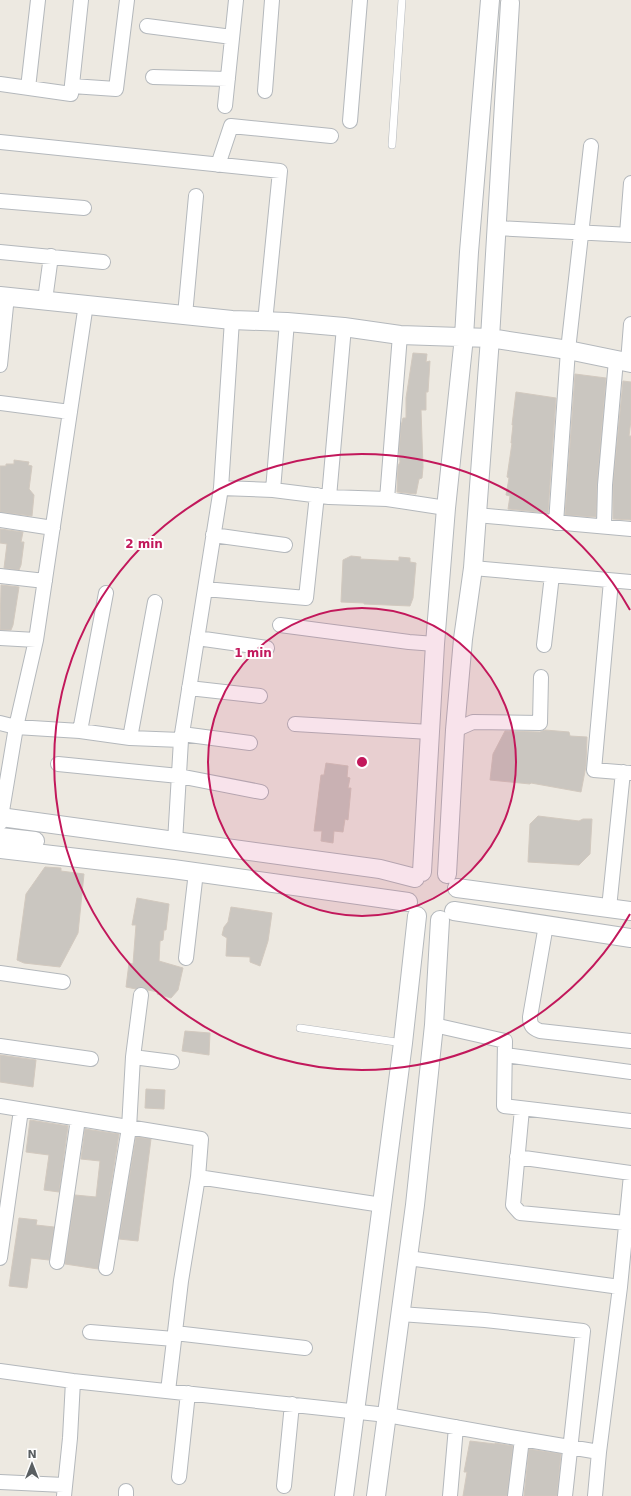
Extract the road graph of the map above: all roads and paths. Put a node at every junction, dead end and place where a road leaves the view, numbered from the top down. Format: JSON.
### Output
{"nodes":[{"id":1,"x":38,"y":0,"type":"edge"},
{"id":2,"x":81,"y":0,"type":"edge"},
{"id":3,"x":127,"y":0,"type":"edge"},
{"id":4,"x":236,"y":0,"type":"edge"},
{"id":5,"x":272,"y":0,"type":"edge"},
{"id":6,"x":360,"y":0,"type":"edge"},
{"id":7,"x":402,"y":0,"type":"edge"},
{"id":8,"x":490,"y":0,"type":"edge"},
{"id":9,"x":507,"y":1,"type":"edge"},
{"id":10,"x":147,"y":26,"type":"dead end"},
{"id":11,"x":232,"y":37,"type":"junction"},
{"id":12,"x":153,"y":77,"type":"dead end"},
{"id":13,"x":228,"y":79,"type":"junction"},
{"id":14,"x":0,"y":84,"type":"edge"},
{"id":15,"x":72,"y":86,"type":"junction"},
{"id":16,"x":28,"y":88,"type":"junction"},
{"id":17,"x":265,"y":91,"type":"dead end"},
{"id":18,"x":225,"y":106,"type":"dead end"},
{"id":19,"x":350,"y":121,"type":"dead end"},
{"id":20,"x":331,"y":136,"type":"dead end"},
{"id":21,"x":0,"y":142,"type":"edge"},
{"id":22,"x":392,"y":145,"type":"dead end"},
{"id":23,"x":591,"y":146,"type":"dead end"},
{"id":24,"x":218,"y":165,"type":"junction"},
{"id":25,"x":631,"y":183,"type":"edge"},
{"id":26,"x":196,"y":196,"type":"dead end"},
{"id":27,"x":0,"y":201,"type":"edge"},
{"id":28,"x":84,"y":208,"type":"dead end"},
{"id":29,"x":496,"y":228,"type":"junction"},
{"id":30,"x":581,"y":232,"type":"junction"},
{"id":31,"x":629,"y":234,"type":"edge"},
{"id":32,"x":0,"y":252,"type":"edge"},
{"id":33,"x":50,"y":256,"type":"junction"},
{"id":34,"x":103,"y":262,"type":"dead end"},
{"id":35,"x":4,"y":296,"type":"edge"},
{"id":36,"x":45,"y":300,"type":"junction"},
{"id":37,"x":86,"y":304,"type":"junction"},
{"id":38,"x":186,"y":315,"type":"junction"},
{"id":39,"x":232,"y":320,"type":"junction"},
{"id":40,"x":265,"y":322,"type":"junction"},
{"id":41,"x":287,"y":322,"type":"junction"},
{"id":42,"x":631,"y":324,"type":"edge"},
{"id":43,"x":344,"y":327,"type":"junction"},
{"id":44,"x":400,"y":335,"type":"junction"},
{"id":45,"x":464,"y":336,"type":"junction"},
{"id":46,"x":490,"y":338,"type":"junction"},
{"id":47,"x":568,"y":350,"type":"junction"},
{"id":48,"x":625,"y":361,"type":"edge"},
{"id":49,"x":0,"y":365,"type":"edge"},
{"id":50,"x":2,"y":407,"type":"edge"},
{"id":51,"x":70,"y":412,"type":"junction"},
{"id":52,"x":221,"y":488,"type":"junction"},
{"id":53,"x":273,"y":490,"type":"junction"},
{"id":54,"x":323,"y":496,"type":"junction"},
{"id":55,"x":387,"y":499,"type":"junction"},
{"id":56,"x":446,"y":508,"type":"junction"},
{"id":57,"x":476,"y":515,"type":"junction"},
{"id":58,"x":0,"y":520,"type":"edge"},
{"id":59,"x":556,"y":523,"type":"junction"},
{"id":60,"x":604,"y":526,"type":"junction"},
{"id":61,"x":53,"y":528,"type":"junction"},
{"id":62,"x":631,"y":529,"type":"edge"},
{"id":63,"x":213,"y":535,"type":"junction"},
{"id":64,"x":285,"y":545,"type":"dead end"},
{"id":65,"x":473,"y":568,"type":"junction"},
{"id":66,"x":552,"y":575,"type":"junction"},
{"id":67,"x":0,"y":576,"type":"edge"},
{"id":68,"x":45,"y":581,"type":"junction"},
{"id":69,"x":611,"y":581,"type":"junction"},
{"id":70,"x":631,"y":582,"type":"edge"},
{"id":71,"x":205,"y":589,"type":"junction"},
{"id":72,"x":106,"y":592,"type":"dead end"},
{"id":73,"x":156,"y":602,"type":"dead end"},
{"id":74,"x":280,"y":625,"type":"dead end"},
{"id":75,"x":0,"y":638,"type":"edge"},
{"id":76,"x":197,"y":638,"type":"junction"},
{"id":77,"x":36,"y":640,"type":"junction"},
{"id":78,"x":435,"y":644,"type":"junction"},
{"id":79,"x":544,"y":646,"type":"dead end"},
{"id":80,"x":267,"y":648,"type":"dead end"},
{"id":81,"x":541,"y":677,"type":"dead end"},
{"id":82,"x":189,"y":688,"type":"junction"},
{"id":83,"x":260,"y":696,"type":"dead end"},
{"id":84,"x":0,"y":723,"type":"edge"},
{"id":85,"x":295,"y":724,"type":"dead end"},
{"id":86,"x":16,"y":727,"type":"junction"},
{"id":87,"x":455,"y":730,"type":"junction"},
{"id":88,"x":80,"y":731,"type":"junction"},
{"id":89,"x":430,"y":732,"type":"junction"},
{"id":90,"x":181,"y":737,"type":"junction"},
{"id":91,"x":130,"y":738,"type":"junction"},
{"id":92,"x":250,"y":744,"type":"dead end"},
{"id":93,"x":58,"y":764,"type":"dead end"},
{"id":94,"x":627,"y":773,"type":"edge"},
{"id":95,"x":179,"y":776,"type":"junction"},
{"id":96,"x":261,"y":792,"type":"dead end"},
{"id":97,"x":0,"y":818,"type":"edge"},
{"id":98,"x":0,"y":823,"type":"edge"},
{"id":99,"x":0,"y":828,"type":"edge"},
{"id":100,"x":0,"y":836,"type":"edge"},
{"id":101,"x":175,"y":842,"type":"junction"},
{"id":102,"x":0,"y":849,"type":"edge"},
{"id":103,"x":380,"y":869,"type":"junction"},
{"id":104,"x":196,"y":872,"type":"junction"},
{"id":105,"x":290,"y":872,"type":"junction"},
{"id":106,"x":418,"y":875,"type":"junction"},
{"id":107,"x":452,"y":881,"type":"junction"},
{"id":108,"x":376,"y":897,"type":"junction"},
{"id":109,"x":609,"y":908,"type":"junction"},
{"id":110,"x":413,"y":909,"type":"junction"},
{"id":111,"x":631,"y":912,"type":"edge"},
{"id":112,"x":447,"y":915,"type":"junction"},
{"id":113,"x":546,"y":925,"type":"junction"},
{"id":114,"x":631,"y":938,"type":"edge"},
{"id":115,"x":186,"y":958,"type":"dead end"},
{"id":116,"x":0,"y":973,"type":"edge"},
{"id":117,"x":64,"y":982,"type":"dead end"},
{"id":118,"x":141,"y":995,"type":"dead end"},
{"id":119,"x":434,"y":1026,"type":"junction"},
{"id":120,"x":300,"y":1028,"type":"dead end"},
{"id":121,"x":631,"y":1041,"type":"edge"},
{"id":122,"x":404,"y":1043,"type":"junction"},
{"id":123,"x":0,"y":1046,"type":"edge"},
{"id":124,"x":505,"y":1054,"type":"junction"},
{"id":125,"x":133,"y":1057,"type":"junction"},
{"id":126,"x":91,"y":1059,"type":"dead end"},
{"id":127,"x":172,"y":1062,"type":"dead end"},
{"id":128,"x":631,"y":1072,"type":"edge"},
{"id":129,"x":0,"y":1106,"type":"edge"},
{"id":130,"x":522,"y":1109,"type":"junction"},
{"id":131,"x":21,"y":1110,"type":"junction"},
{"id":132,"x":78,"y":1119,"type":"junction"},
{"id":133,"x":631,"y":1121,"type":"edge"},
{"id":134,"x":129,"y":1128,"type":"junction"},
{"id":135,"x":517,"y":1157,"type":"junction"},
{"id":136,"x":631,"y":1174,"type":"edge"},
{"id":137,"x":198,"y":1177,"type":"junction"},
{"id":138,"x":382,"y":1206,"type":"junction"},
{"id":139,"x":626,"y":1223,"type":"junction"},
{"id":140,"x":0,"y":1258,"type":"edge"},
{"id":141,"x":408,"y":1258,"type":"junction"},
{"id":142,"x":58,"y":1262,"type":"dead end"},
{"id":143,"x":106,"y":1268,"type":"dead end"},
{"id":144,"x":620,"y":1288,"type":"junction"},
{"id":145,"x":400,"y":1314,"type":"junction"},
{"id":146,"x":90,"y":1332,"type":"dead end"},
{"id":147,"x":175,"y":1336,"type":"junction"},
{"id":148,"x":305,"y":1348,"type":"dead end"},
{"id":149,"x":0,"y":1371,"type":"edge"},
{"id":150,"x":73,"y":1381,"type":"junction"},
{"id":151,"x":168,"y":1391,"type":"junction"},
{"id":152,"x":188,"y":1393,"type":"junction"},
{"id":153,"x":292,"y":1404,"type":"junction"},
{"id":154,"x":355,"y":1411,"type":"junction"},
{"id":155,"x":387,"y":1415,"type":"junction"},
{"id":156,"x":456,"y":1427,"type":"junction"},
{"id":157,"x":522,"y":1439,"type":"junction"},
{"id":158,"x":570,"y":1446,"type":"junction"},
{"id":159,"x":599,"y":1452,"type":"junction"},
{"id":160,"x":179,"y":1477,"type":"dead end"},
{"id":161,"x":284,"y":1486,"type":"dead end"},
{"id":162,"x":4,"y":1487,"type":"edge"},
{"id":163,"x":64,"y":1491,"type":"edge"},
{"id":164,"x":344,"y":1496,"type":"edge"},
{"id":165,"x":376,"y":1496,"type":"edge"},
{"id":166,"x":450,"y":1496,"type":"edge"},
{"id":167,"x":515,"y":1496,"type":"edge"},
{"id":168,"x":565,"y":1496,"type":"edge"},
{"id":169,"x":595,"y":1496,"type":"edge"}],
"edges":[{"from":1,"to":16,"type":"street"},
{"from":2,"to":15,"type":"street"},
{"from":3,"to":15,"type":"street"},
{"from":4,"to":11,"type":"street"},
{"from":5,"to":17,"type":"street"},
{"from":6,"to":19,"type":"street"},
{"from":7,"to":22,"type":"lane"},
{"from":8,"to":45,"type":"street"},
{"from":9,"to":29,"type":"street"},
{"from":10,"to":11,"type":"street"},
{"from":11,"to":13,"type":"street"},
{"from":12,"to":13,"type":"street"},
{"from":13,"to":18,"type":"street"},
{"from":14,"to":16,"type":"street"},
{"from":15,"to":16,"type":"street"},
{"from":20,"to":24,"type":"street"},
{"from":21,"to":24,"type":"street"},
{"from":23,"to":30,"type":"street"},
{"from":24,"to":40,"type":"street"},
{"from":25,"to":31,"type":"street"},
{"from":26,"to":38,"type":"street"},
{"from":27,"to":28,"type":"street"},
{"from":29,"to":30,"type":"street"},
{"from":29,"to":46,"type":"street"},
{"from":30,"to":31,"type":"street"},
{"from":30,"to":47,"type":"street"},
{"from":32,"to":33,"type":"street"},
{"from":33,"to":34,"type":"street"},
{"from":33,"to":36,"type":"street"},
{"from":35,"to":36,"type":"street"},
{"from":35,"to":49,"type":"street"},
{"from":36,"to":37,"type":"street"},
{"from":37,"to":38,"type":"street"},
{"from":37,"to":51,"type":"street"},
{"from":38,"to":39,"type":"street"},
{"from":39,"to":40,"type":"street"},
{"from":39,"to":52,"type":"street"},
{"from":40,"to":41,"type":"street"},
{"from":41,"to":43,"type":"street"},
{"from":41,"to":53,"type":"street"},
{"from":42,"to":48,"type":"street"},
{"from":43,"to":44,"type":"street"},
{"from":43,"to":54,"type":"street"},
{"from":44,"to":45,"type":"street"},
{"from":44,"to":55,"type":"street"},
{"from":45,"to":46,"type":"street"},
{"from":45,"to":56,"type":"street"},
{"from":46,"to":47,"type":"street"},
{"from":46,"to":57,"type":"street"},
{"from":47,"to":48,"type":"street"},
{"from":47,"to":59,"type":"street"},
{"from":48,"to":60,"type":"street"},
{"from":50,"to":51,"type":"street"},
{"from":51,"to":61,"type":"street"},
{"from":52,"to":53,"type":"street"},
{"from":52,"to":63,"type":"street"},
{"from":53,"to":54,"type":"street"},
{"from":54,"to":55,"type":"street"},
{"from":54,"to":71,"type":"street"},
{"from":55,"to":56,"type":"street"},
{"from":56,"to":78,"type":"street"},
{"from":57,"to":59,"type":"street"},
{"from":57,"to":65,"type":"street"},
{"from":58,"to":61,"type":"street"},
{"from":59,"to":60,"type":"street"},
{"from":60,"to":62,"type":"street"},
{"from":61,"to":68,"type":"street"},
{"from":63,"to":64,"type":"street"},
{"from":63,"to":71,"type":"street"},
{"from":65,"to":66,"type":"street"},
{"from":65,"to":87,"type":"street"},
{"from":66,"to":69,"type":"street"},
{"from":66,"to":79,"type":"street"},
{"from":67,"to":68,"type":"street"},
{"from":68,"to":77,"type":"street"},
{"from":69,"to":70,"type":"street"},
{"from":69,"to":94,"type":"street"},
{"from":71,"to":76,"type":"street"},
{"from":72,"to":88,"type":"street"},
{"from":73,"to":91,"type":"street"},
{"from":74,"to":78,"type":"street"},
{"from":75,"to":77,"type":"street"},
{"from":76,"to":80,"type":"street"},
{"from":76,"to":82,"type":"street"},
{"from":77,"to":86,"type":"street"},
{"from":78,"to":89,"type":"street"},
{"from":81,"to":87,"type":"street"},
{"from":82,"to":83,"type":"street"},
{"from":82,"to":90,"type":"street"},
{"from":84,"to":86,"type":"street"},
{"from":85,"to":89,"type":"street"},
{"from":86,"to":88,"type":"street"},
{"from":86,"to":97,"type":"street"},
{"from":87,"to":107,"type":"street"},
{"from":88,"to":91,"type":"street"},
{"from":89,"to":106,"type":"street"},
{"from":90,"to":91,"type":"street"},
{"from":90,"to":92,"type":"street"},
{"from":90,"to":95,"type":"street"},
{"from":93,"to":95,"type":"street"},
{"from":94,"to":109,"type":"street"},
{"from":95,"to":96,"type":"street"},
{"from":95,"to":101,"type":"street"},
{"from":97,"to":98,"type":"street"},
{"from":97,"to":101,"type":"street"},
{"from":99,"to":105,"type":"street"},
{"from":100,"to":105,"type":"street"},
{"from":101,"to":103,"type":"street"},
{"from":102,"to":104,"type":"street"},
{"from":103,"to":105,"type":"street"},
{"from":103,"to":106,"type":"street"},
{"from":104,"to":108,"type":"street"},
{"from":104,"to":115,"type":"street"},
{"from":105,"to":108,"type":"street"},
{"from":106,"to":107,"type":"street"},
{"from":106,"to":110,"type":"street"},
{"from":107,"to":109,"type":"street"},
{"from":107,"to":112,"type":"street"},
{"from":108,"to":110,"type":"street"},
{"from":109,"to":111,"type":"street"},
{"from":110,"to":112,"type":"street"},
{"from":110,"to":122,"type":"street"},
{"from":112,"to":113,"type":"street"},
{"from":112,"to":119,"type":"street"},
{"from":113,"to":114,"type":"street"},
{"from":113,"to":121,"type":"street"},
{"from":116,"to":117,"type":"street"},
{"from":118,"to":125,"type":"street"},
{"from":119,"to":124,"type":"street"},
{"from":119,"to":141,"type":"street"},
{"from":120,"to":122,"type":"lane"},
{"from":122,"to":138,"type":"street"},
{"from":123,"to":126,"type":"street"},
{"from":124,"to":128,"type":"street"},
{"from":124,"to":130,"type":"street"},
{"from":125,"to":127,"type":"street"},
{"from":125,"to":134,"type":"street"},
{"from":129,"to":131,"type":"street"},
{"from":130,"to":133,"type":"street"},
{"from":130,"to":135,"type":"street"},
{"from":131,"to":132,"type":"street"},
{"from":131,"to":140,"type":"street"},
{"from":132,"to":134,"type":"street"},
{"from":132,"to":142,"type":"street"},
{"from":134,"to":137,"type":"street"},
{"from":134,"to":143,"type":"street"},
{"from":135,"to":136,"type":"street"},
{"from":135,"to":139,"type":"street"},
{"from":136,"to":139,"type":"street"},
{"from":137,"to":138,"type":"street"},
{"from":137,"to":147,"type":"street"},
{"from":138,"to":154,"type":"street"},
{"from":139,"to":144,"type":"street"},
{"from":141,"to":144,"type":"street"},
{"from":141,"to":145,"type":"street"},
{"from":144,"to":159,"type":"street"},
{"from":145,"to":155,"type":"street"},
{"from":145,"to":158,"type":"street"},
{"from":146,"to":147,"type":"street"},
{"from":147,"to":148,"type":"street"},
{"from":147,"to":151,"type":"street"},
{"from":149,"to":150,"type":"street"},
{"from":150,"to":151,"type":"street"},
{"from":150,"to":163,"type":"street"},
{"from":151,"to":152,"type":"street"},
{"from":152,"to":153,"type":"street"},
{"from":152,"to":160,"type":"street"},
{"from":153,"to":154,"type":"street"},
{"from":153,"to":161,"type":"street"},
{"from":154,"to":155,"type":"street"},
{"from":154,"to":164,"type":"street"},
{"from":155,"to":156,"type":"street"},
{"from":155,"to":165,"type":"street"},
{"from":156,"to":157,"type":"street"},
{"from":156,"to":166,"type":"street"},
{"from":157,"to":158,"type":"street"},
{"from":157,"to":167,"type":"street"},
{"from":158,"to":159,"type":"street"},
{"from":158,"to":168,"type":"street"},
{"from":159,"to":169,"type":"street"},
{"from":162,"to":163,"type":"street"}]}
